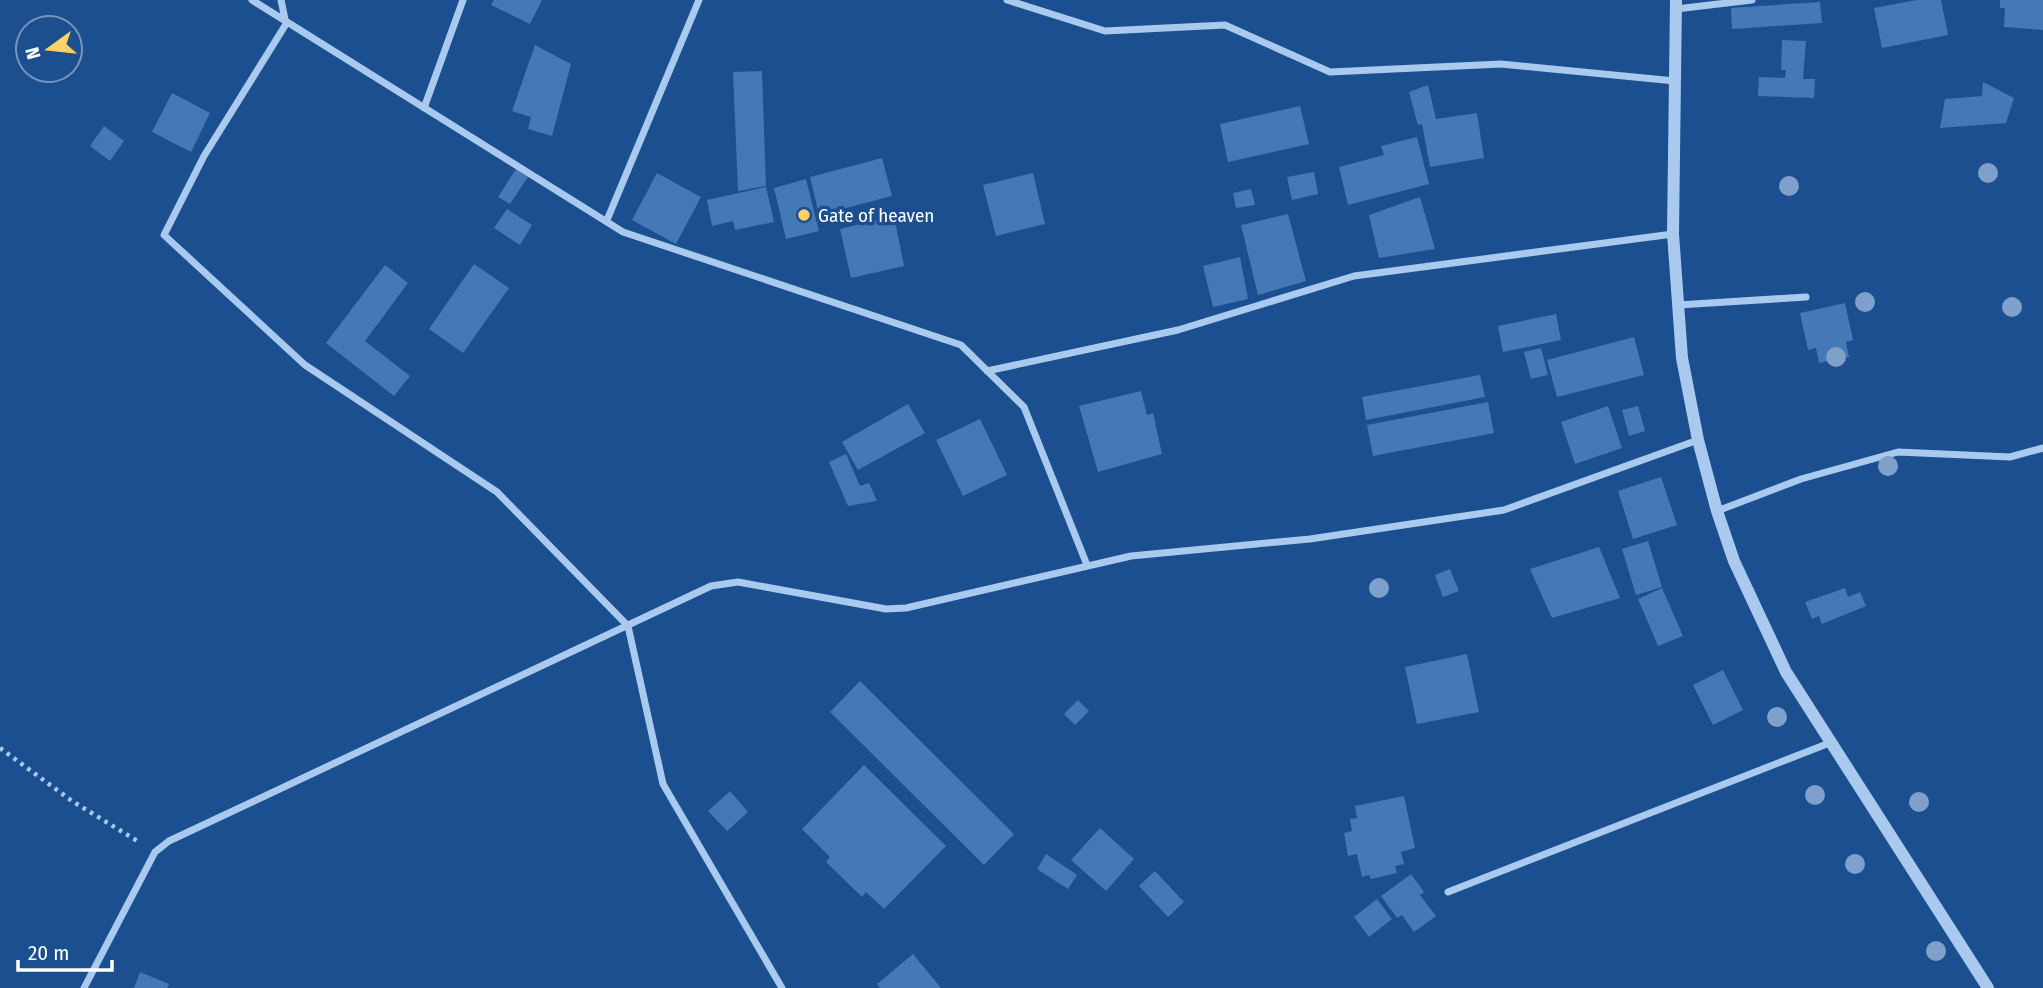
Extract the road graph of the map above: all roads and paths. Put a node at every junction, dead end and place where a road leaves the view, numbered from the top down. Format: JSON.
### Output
{"nodes":[{"id":1,"x":252,"y":0,"type":"edge"},
{"id":2,"x":281,"y":0,"type":"edge"},
{"id":3,"x":463,"y":0,"type":"edge"},
{"id":4,"x":699,"y":0,"type":"edge"},
{"id":5,"x":1007,"y":0,"type":"edge"},
{"id":6,"x":1752,"y":0,"type":"edge"},
{"id":7,"x":1676,"y":4,"type":"edge"},
{"id":8,"x":286,"y":23,"type":"junction"},
{"id":9,"x":1675,"y":81,"type":"junction"},
{"id":10,"x":424,"y":108,"type":"junction"},
{"id":11,"x":607,"y":220,"type":"junction"},
{"id":12,"x":1673,"y":234,"type":"junction"},
{"id":13,"x":1806,"y":297,"type":"dead end"},
{"id":14,"x":1678,"y":305,"type":"junction"},
{"id":15,"x":988,"y":371,"type":"junction"},
{"id":16,"x":1698,"y":440,"type":"junction"},
{"id":17,"x":2043,"y":448,"type":"edge"},
{"id":18,"x":1717,"y":511,"type":"junction"},
{"id":19,"x":1087,"y":565,"type":"junction"},
{"id":20,"x":628,"y":626,"type":"junction"},
{"id":21,"x":1832,"y":742,"type":"junction"},
{"id":22,"x":0,"y":748,"type":"edge"},
{"id":23,"x":155,"y":852,"type":"junction"},
{"id":24,"x":1448,"y":892,"type":"dead end"},
{"id":25,"x":84,"y":988,"type":"edge"},
{"id":26,"x":782,"y":988,"type":"edge"},
{"id":27,"x":1988,"y":988,"type":"edge"}],
"edges":[{"from":1,"to":8,"type":"street"},
{"from":2,"to":8,"type":"street"},
{"from":3,"to":10,"type":"street"},
{"from":4,"to":11,"type":"street"},
{"from":5,"to":9,"type":"street"},
{"from":6,"to":7,"type":"street"},
{"from":7,"to":9,"type":"street"},
{"from":8,"to":10,"type":"street"},
{"from":8,"to":20,"type":"street"},
{"from":9,"to":12,"type":"street"},
{"from":10,"to":11,"type":"street"},
{"from":11,"to":15,"type":"street"},
{"from":12,"to":14,"type":"street"},
{"from":12,"to":15,"type":"street"},
{"from":13,"to":14,"type":"street"},
{"from":14,"to":16,"type":"street"},
{"from":15,"to":19,"type":"street"},
{"from":16,"to":18,"type":"street"},
{"from":16,"to":19,"type":"street"},
{"from":17,"to":18,"type":"street"},
{"from":18,"to":21,"type":"street"},
{"from":19,"to":20,"type":"street"},
{"from":20,"to":23,"type":"street"},
{"from":20,"to":26,"type":"street"},
{"from":21,"to":24,"type":"street"},
{"from":21,"to":27,"type":"street"},
{"from":22,"to":23,"type":"path"},
{"from":23,"to":25,"type":"street"}]}
